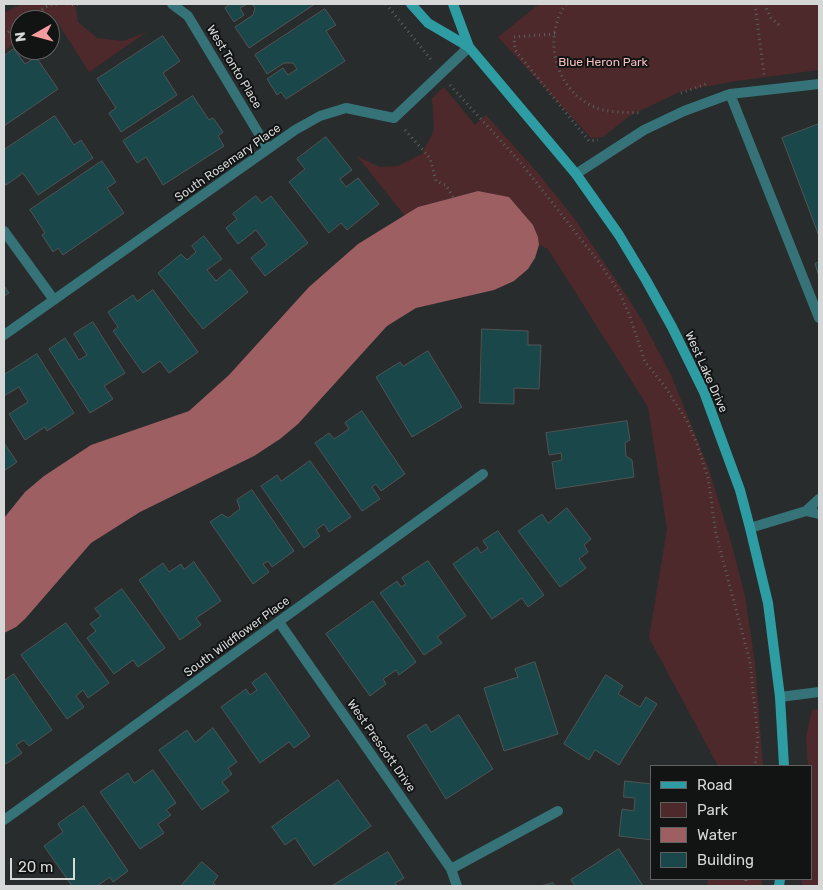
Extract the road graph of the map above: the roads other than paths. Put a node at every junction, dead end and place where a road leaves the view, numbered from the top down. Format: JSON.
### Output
{"nodes":[{"id":1,"x":172,"y":4,"type":"edge"},
{"id":2,"x":411,"y":4,"type":"edge"},
{"id":3,"x":453,"y":4,"type":"edge"},
{"id":4,"x":469,"y":47,"type":"junction"},
{"id":5,"x":819,"y":84,"type":"edge"},
{"id":6,"x":730,"y":94,"type":"junction"},
{"id":7,"x":268,"y":149,"type":"junction"},
{"id":8,"x":576,"y":174,"type":"junction"},
{"id":9,"x":4,"y":230,"type":"edge"},
{"id":10,"x":54,"y":300,"type":"junction"},
{"id":11,"x":819,"y":318,"type":"edge"},
{"id":12,"x":4,"y":335,"type":"edge"},
{"id":13,"x":483,"y":474,"type":"dead end"},
{"id":14,"x":819,"y":499,"type":"edge"},
{"id":15,"x":806,"y":511,"type":"junction"},
{"id":16,"x":819,"y":514,"type":"edge"},
{"id":17,"x":750,"y":528,"type":"junction"},
{"id":18,"x":279,"y":622,"type":"junction"},
{"id":19,"x":819,"y":692,"type":"edge"},
{"id":20,"x":780,"y":697,"type":"junction"},
{"id":21,"x":784,"y":765,"type":"edge"},
{"id":22,"x":558,"y":811,"type":"dead end"},
{"id":23,"x":4,"y":820,"type":"edge"},
{"id":24,"x":450,"y":869,"type":"junction"},
{"id":25,"x":457,"y":886,"type":"edge"}],
"edges":[{"from":1,"to":7,"type":"street","name":"West Tonto Place"},
{"from":2,"to":4,"type":"street","name":"West Lake Drive"},
{"from":3,"to":4,"type":"street","name":"West Lake Drive"},
{"from":4,"to":7,"type":"street","name":"South Rosemary Place"},
{"from":4,"to":8,"type":"street","name":"West Lake Drive"},
{"from":5,"to":6,"type":"street"},
{"from":6,"to":8,"type":"street"},
{"from":6,"to":11,"type":"street"},
{"from":7,"to":10,"type":"street","name":"South Rosemary Place"},
{"from":8,"to":17,"type":"street","name":"West Lake Drive"},
{"from":9,"to":10,"type":"street"},
{"from":10,"to":12,"type":"street","name":"South Rosemary Place"},
{"from":13,"to":18,"type":"street","name":"South Wildflower Place"},
{"from":14,"to":15,"type":"street"},
{"from":15,"to":16,"type":"street"},
{"from":15,"to":17,"type":"street"},
{"from":17,"to":20,"type":"street","name":"West Lake Drive"},
{"from":18,"to":23,"type":"street","name":"South Wildflower Place"},
{"from":18,"to":24,"type":"street","name":"West Prescott Drive"},
{"from":19,"to":20,"type":"street"},
{"from":20,"to":21,"type":"street","name":"West Lake Drive"},
{"from":22,"to":24,"type":"street"},
{"from":24,"to":25,"type":"street","name":"West Prescott Drive"}]}
